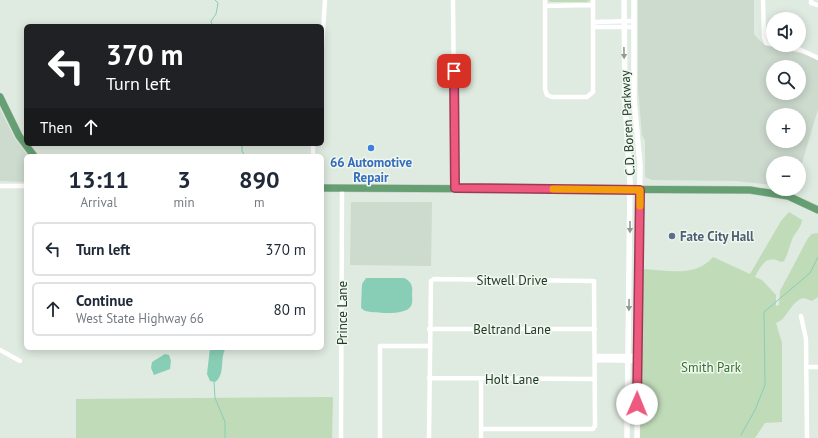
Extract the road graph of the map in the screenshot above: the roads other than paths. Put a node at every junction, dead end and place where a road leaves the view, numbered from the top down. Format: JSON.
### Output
{"nodes":[{"id":1,"x":325,"y":0,"type":"edge"},
{"id":2,"x":453,"y":0,"type":"edge"},
{"id":3,"x":545,"y":0,"type":"edge"},
{"id":4,"x":624,"y":0,"type":"edge"},
{"id":5,"x":634,"y":0,"type":"edge"},
{"id":6,"x":763,"y":0,"type":"edge"},
{"id":7,"x":811,"y":1,"type":"edge"},
{"id":8,"x":593,"y":3,"type":"edge"},
{"id":9,"x":818,"y":5,"type":"edge"},
{"id":10,"x":545,"y":6,"type":"junction"},
{"id":11,"x":323,"y":24,"type":"edge"},
{"id":12,"x":624,"y":24,"type":"junction"},
{"id":13,"x":634,"y":24,"type":"junction"},
{"id":14,"x":593,"y":25,"type":"junction"},
{"id":15,"x":766,"y":43,"type":"edge"},
{"id":16,"x":805,"y":52,"type":"edge"},
{"id":17,"x":818,"y":58,"type":"edge"},
{"id":18,"x":0,"y":97,"type":"edge"},
{"id":19,"x":24,"y":142,"type":"edge"},
{"id":20,"x":0,"y":186,"type":"edge"},
{"id":21,"x":24,"y":186,"type":"edge"},
{"id":22,"x":324,"y":188,"type":"edge"},
{"id":23,"x":342,"y":188,"type":"junction"},
{"id":24,"x":455,"y":188,"type":"junction"},
{"id":25,"x":630,"y":189,"type":"junction"},
{"id":26,"x":640,"y":190,"type":"junction"},
{"id":27,"x":818,"y":210,"type":"edge"},
{"id":28,"x":630,"y":252,"type":"junction"},
{"id":29,"x":640,"y":252,"type":"junction"},
{"id":30,"x":801,"y":316,"type":"dead end"},
{"id":31,"x":429,"y":328,"type":"junction"},
{"id":32,"x":595,"y":329,"type":"junction"},
{"id":33,"x":429,"y":346,"type":"junction"},
{"id":34,"x":0,"y":350,"type":"edge"},
{"id":35,"x":595,"y":358,"type":"junction"},
{"id":36,"x":628,"y":358,"type":"junction"},
{"id":37,"x":638,"y":359,"type":"junction"},
{"id":38,"x":20,"y":361,"type":"dead end"},
{"id":39,"x":806,"y":367,"type":"junction"},
{"id":40,"x":818,"y":367,"type":"edge"},
{"id":41,"x":429,"y":378,"type":"junction"},
{"id":42,"x":481,"y":379,"type":"junction"},
{"id":43,"x":595,"y":379,"type":"junction"},
{"id":44,"x":481,"y":429,"type":"junction"},
{"id":45,"x":341,"y":438,"type":"edge"},
{"id":46,"x":380,"y":438,"type":"edge"},
{"id":47,"x":429,"y":438,"type":"edge"},
{"id":48,"x":481,"y":438,"type":"edge"},
{"id":49,"x":627,"y":438,"type":"edge"},
{"id":50,"x":637,"y":438,"type":"edge"},
{"id":51,"x":807,"y":438,"type":"edge"}],
"edges":[{"from":1,"to":11,"type":"street"},
{"from":2,"to":24,"type":"street"},
{"from":3,"to":10,"type":"street"},
{"from":4,"to":12,"type":"street","name":"C.D. Boren Parkway"},
{"from":5,"to":13,"type":"street","name":"C.D. Boren Parkway"},
{"from":6,"to":15,"type":"street"},
{"from":7,"to":9,"type":"street"},
{"from":8,"to":10,"type":"street"},
{"from":8,"to":14,"type":"street"},
{"from":10,"to":14,"type":"street"},
{"from":12,"to":13,"type":"street"},
{"from":12,"to":14,"type":"street"},
{"from":12,"to":25,"type":"street","name":"C.D. Boren Parkway","one_way":true},
{"from":13,"to":26,"type":"street","name":"C.D. Boren Parkway"},
{"from":16,"to":17,"type":"street"},
{"from":18,"to":19,"type":"main road"},
{"from":20,"to":21,"type":"street"},
{"from":22,"to":23,"type":"main road"},
{"from":23,"to":24,"type":"main road"},
{"from":23,"to":45,"type":"street","name":"Prince Lane"},
{"from":24,"to":25,"type":"main road"},
{"from":25,"to":26,"type":"main road"},
{"from":25,"to":28,"type":"street","name":"C.D. Boren Parkway","one_way":true},
{"from":26,"to":27,"type":"main road"},
{"from":26,"to":29,"type":"street","name":"C.D. Boren Parkway"},
{"from":28,"to":29,"type":"street"},
{"from":28,"to":36,"type":"street","name":"C.D. Boren Parkway","one_way":true},
{"from":29,"to":37,"type":"street","name":"C.D. Boren Parkway"},
{"from":30,"to":39,"type":"street"},
{"from":31,"to":32,"type":"street","name":"Beltrand Lane"},
{"from":31,"to":32,"type":"street","name":"Sitwell Drive"},
{"from":31,"to":33,"type":"street"},
{"from":32,"to":35,"type":"street"},
{"from":33,"to":41,"type":"street"},
{"from":33,"to":46,"type":"street"},
{"from":34,"to":38,"type":"street"},
{"from":35,"to":36,"type":"street"},
{"from":35,"to":43,"type":"street"},
{"from":36,"to":37,"type":"street"},
{"from":36,"to":49,"type":"street","name":"C.D. Boren Parkway"},
{"from":37,"to":50,"type":"street","name":"C.D. Boren Parkway"},
{"from":39,"to":40,"type":"street"},
{"from":39,"to":51,"type":"street"},
{"from":41,"to":42,"type":"street","name":"Holt Lane"},
{"from":41,"to":47,"type":"street"},
{"from":42,"to":43,"type":"street","name":"Holt Lane"},
{"from":42,"to":44,"type":"street"},
{"from":43,"to":44,"type":"street"},
{"from":44,"to":48,"type":"street"}]}
